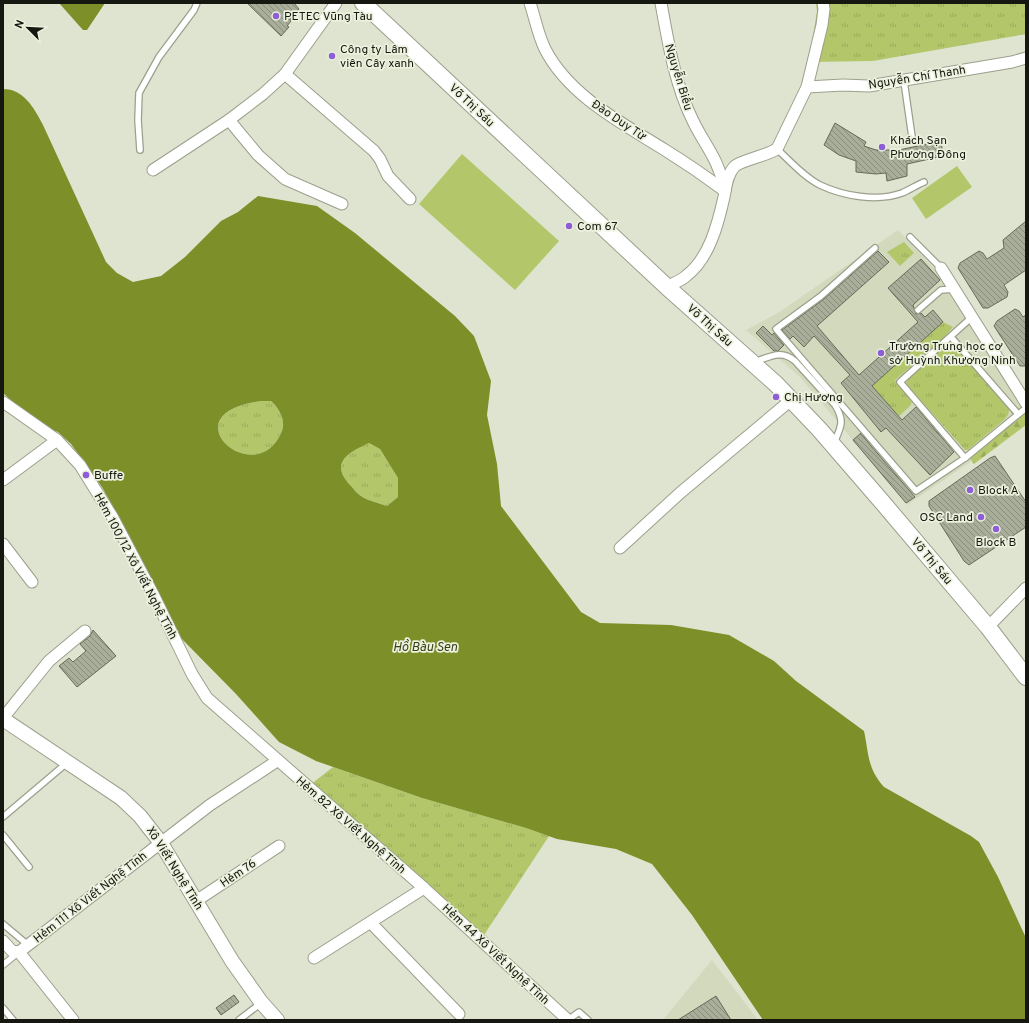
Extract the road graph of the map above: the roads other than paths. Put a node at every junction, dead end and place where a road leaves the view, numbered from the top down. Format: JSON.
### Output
{"nodes":[{"id":1,"x":197,"y":3,"type":"edge"},
{"id":2,"x":336,"y":3,"type":"edge"},
{"id":3,"x":363,"y":3,"type":"edge"},
{"id":4,"x":530,"y":3,"type":"edge"},
{"id":5,"x":661,"y":3,"type":"edge"},
{"id":6,"x":823,"y":3,"type":"edge"},
{"id":7,"x":1026,"y":58,"type":"edge"},
{"id":8,"x":285,"y":74,"type":"junction"},
{"id":9,"x":904,"y":81,"type":"junction"},
{"id":10,"x":807,"y":87,"type":"junction"},
{"id":11,"x":229,"y":120,"type":"junction"},
{"id":12,"x":912,"y":137,"type":"dead end"},
{"id":13,"x":778,"y":148,"type":"junction"},
{"id":14,"x":140,"y":150,"type":"dead end"},
{"id":15,"x":153,"y":170,"type":"dead end"},
{"id":16,"x":924,"y":182,"type":"dead end"},
{"id":17,"x":725,"y":191,"type":"junction"},
{"id":18,"x":410,"y":199,"type":"dead end"},
{"id":19,"x":342,"y":204,"type":"dead end"},
{"id":20,"x":910,"y":237,"type":"dead end"},
{"id":21,"x":875,"y":248,"type":"dead end"},
{"id":22,"x":941,"y":268,"type":"joint"},
{"id":23,"x":667,"y":287,"type":"junction"},
{"id":24,"x":955,"y":289,"type":"junction"},
{"id":25,"x":918,"y":310,"type":"dead end"},
{"id":26,"x":972,"y":317,"type":"junction"},
{"id":27,"x":951,"y":337,"type":"junction"},
{"id":28,"x":752,"y":362,"type":"junction"},
{"id":29,"x":791,"y":400,"type":"junction"},
{"id":30,"x":3,"y":402,"type":"edge"},
{"id":31,"x":1026,"y":403,"type":"edge"},
{"id":32,"x":1026,"y":408,"type":"edge"},
{"id":33,"x":1018,"y":414,"type":"junction"},
{"id":34,"x":57,"y":440,"type":"junction"},
{"id":35,"x":833,"y":446,"type":"junction"},
{"id":36,"x":964,"y":457,"type":"junction"},
{"id":37,"x":3,"y":480,"type":"edge"},
{"id":38,"x":3,"y":544,"type":"edge"},
{"id":39,"x":620,"y":548,"type":"dead end"},
{"id":40,"x":32,"y":582,"type":"dead end"},
{"id":41,"x":1026,"y":588,"type":"edge"},
{"id":42,"x":988,"y":627,"type":"junction"},
{"id":43,"x":85,"y":631,"type":"dead end"},
{"id":44,"x":1026,"y":677,"type":"edge"},
{"id":45,"x":207,"y":698,"type":"joint"},
{"id":46,"x":3,"y":719,"type":"edge"},
{"id":47,"x":277,"y":761,"type":"junction"},
{"id":48,"x":68,"y":762,"type":"junction"},
{"id":49,"x":3,"y":817,"type":"edge"},
{"id":50,"x":3,"y":835,"type":"edge"},
{"id":51,"x":161,"y":842,"type":"junction"},
{"id":52,"x":279,"y":846,"type":"dead end"},
{"id":53,"x":29,"y":867,"type":"dead end"},
{"id":54,"x":424,"y":888,"type":"junction"},
{"id":55,"x":196,"y":901,"type":"junction"},
{"id":56,"x":370,"y":923,"type":"junction"},
{"id":57,"x":3,"y":924,"type":"edge"},
{"id":58,"x":3,"y":942,"type":"edge"},
{"id":59,"x":28,"y":945,"type":"junction"},
{"id":60,"x":19,"y":952,"type":"junction"},
{"id":61,"x":314,"y":958,"type":"dead end"},
{"id":62,"x":3,"y":965,"type":"edge"},
{"id":63,"x":261,"y":1002,"type":"junction"},
{"id":64,"x":3,"y":1008,"type":"edge"},
{"id":65,"x":459,"y":1014,"type":"dead end"},
{"id":66,"x":13,"y":1020,"type":"edge"},
{"id":67,"x":73,"y":1020,"type":"edge"},
{"id":68,"x":239,"y":1020,"type":"edge"},
{"id":69,"x":277,"y":1020,"type":"edge"},
{"id":70,"x":568,"y":1020,"type":"edge"},
{"id":71,"x":588,"y":1020,"type":"edge"}],
"edges":[{"from":1,"to":14,"type":"lane"},
{"from":2,"to":8,"type":"street"},
{"from":3,"to":23,"type":"main road","name":"Võ Thị Sáu"},
{"from":4,"to":17,"type":"street","name":"Đào Duy Từ"},
{"from":5,"to":17,"type":"street","name":"Nguyễn Biểu"},
{"from":6,"to":10,"type":"street"},
{"from":7,"to":9,"type":"street","name":"Nguyễn Chí Thanh"},
{"from":8,"to":11,"type":"street"},
{"from":8,"to":18,"type":"street"},
{"from":9,"to":10,"type":"street","name":"Nguyễn Chí Thanh"},
{"from":9,"to":12,"type":"lane"},
{"from":10,"to":13,"type":"street"},
{"from":11,"to":15,"type":"street"},
{"from":11,"to":19,"type":"street"},
{"from":13,"to":16,"type":"lane"},
{"from":13,"to":17,"type":"street"},
{"from":17,"to":23,"type":"street"},
{"from":20,"to":22,"type":"lane"},
{"from":21,"to":36,"type":"lane"},
{"from":22,"to":24,"type":"street"},
{"from":23,"to":28,"type":"main road","name":"Võ Thị Sáu"},
{"from":24,"to":25,"type":"lane"},
{"from":24,"to":26,"type":"street"},
{"from":26,"to":27,"type":"lane"},
{"from":26,"to":31,"type":"street"},
{"from":27,"to":33,"type":"lane"},
{"from":27,"to":36,"type":"lane"},
{"from":28,"to":29,"type":"main road","name":"Võ Thị Sáu"},
{"from":28,"to":35,"type":"lane"},
{"from":29,"to":35,"type":"main road","name":"Võ Thị Sáu"},
{"from":29,"to":39,"type":"street"},
{"from":30,"to":34,"type":"street","name":"Hẻm 100/12 Xô Viết Nghệ Tĩnh"},
{"from":32,"to":33,"type":"lane"},
{"from":33,"to":36,"type":"lane"},
{"from":34,"to":37,"type":"street"},
{"from":34,"to":45,"type":"street","name":"Hẻm 100/12 Xô Viết Nghệ Tĩnh"},
{"from":35,"to":42,"type":"main road","name":"Võ Thị Sáu"},
{"from":38,"to":40,"type":"street"},
{"from":41,"to":42,"type":"street"},
{"from":42,"to":44,"type":"main road","name":"Võ Thị Sáu"},
{"from":43,"to":46,"type":"street"},
{"from":45,"to":47,"type":"street","name":"Hẻm 82 Xô Viết Nghệ Tĩnh"},
{"from":46,"to":48,"type":"street","name":"Xô Viết Nghệ Tĩnh"},
{"from":47,"to":51,"type":"street"},
{"from":47,"to":54,"type":"street","name":"Hẻm 82 Xô Viết Nghệ Tĩnh"},
{"from":48,"to":49,"type":"lane"},
{"from":48,"to":51,"type":"street","name":"Xô Viết Nghệ Tĩnh"},
{"from":50,"to":53,"type":"lane"},
{"from":51,"to":55,"type":"street","name":"Xô Viết Nghệ Tĩnh"},
{"from":51,"to":59,"type":"street","name":"Hẻm 111 Xô Viết Nghệ Tĩnh"},
{"from":52,"to":55,"type":"street","name":"Hẻm 76"},
{"from":54,"to":56,"type":"street"},
{"from":54,"to":70,"type":"street","name":"Hẻm 44 Xô Viết Nghệ Tĩnh"},
{"from":55,"to":63,"type":"street","name":"Xô Viết Nghệ Tĩnh"},
{"from":56,"to":61,"type":"street"},
{"from":56,"to":65,"type":"street"},
{"from":57,"to":59,"type":"lane"},
{"from":58,"to":60,"type":"street"},
{"from":59,"to":60,"type":"street","name":"Hẻm 111 Xô Viết Nghệ Tĩnh"},
{"from":60,"to":62,"type":"lane"},
{"from":60,"to":67,"type":"street"},
{"from":63,"to":68,"type":"lane"},
{"from":63,"to":69,"type":"street","name":"Xô Viết Nghệ Tĩnh"},
{"from":64,"to":66,"type":"lane"},
{"from":70,"to":71,"type":"lane","name":"Hẻm 44 Xô Viết Nghệ Tĩnh"}]}
